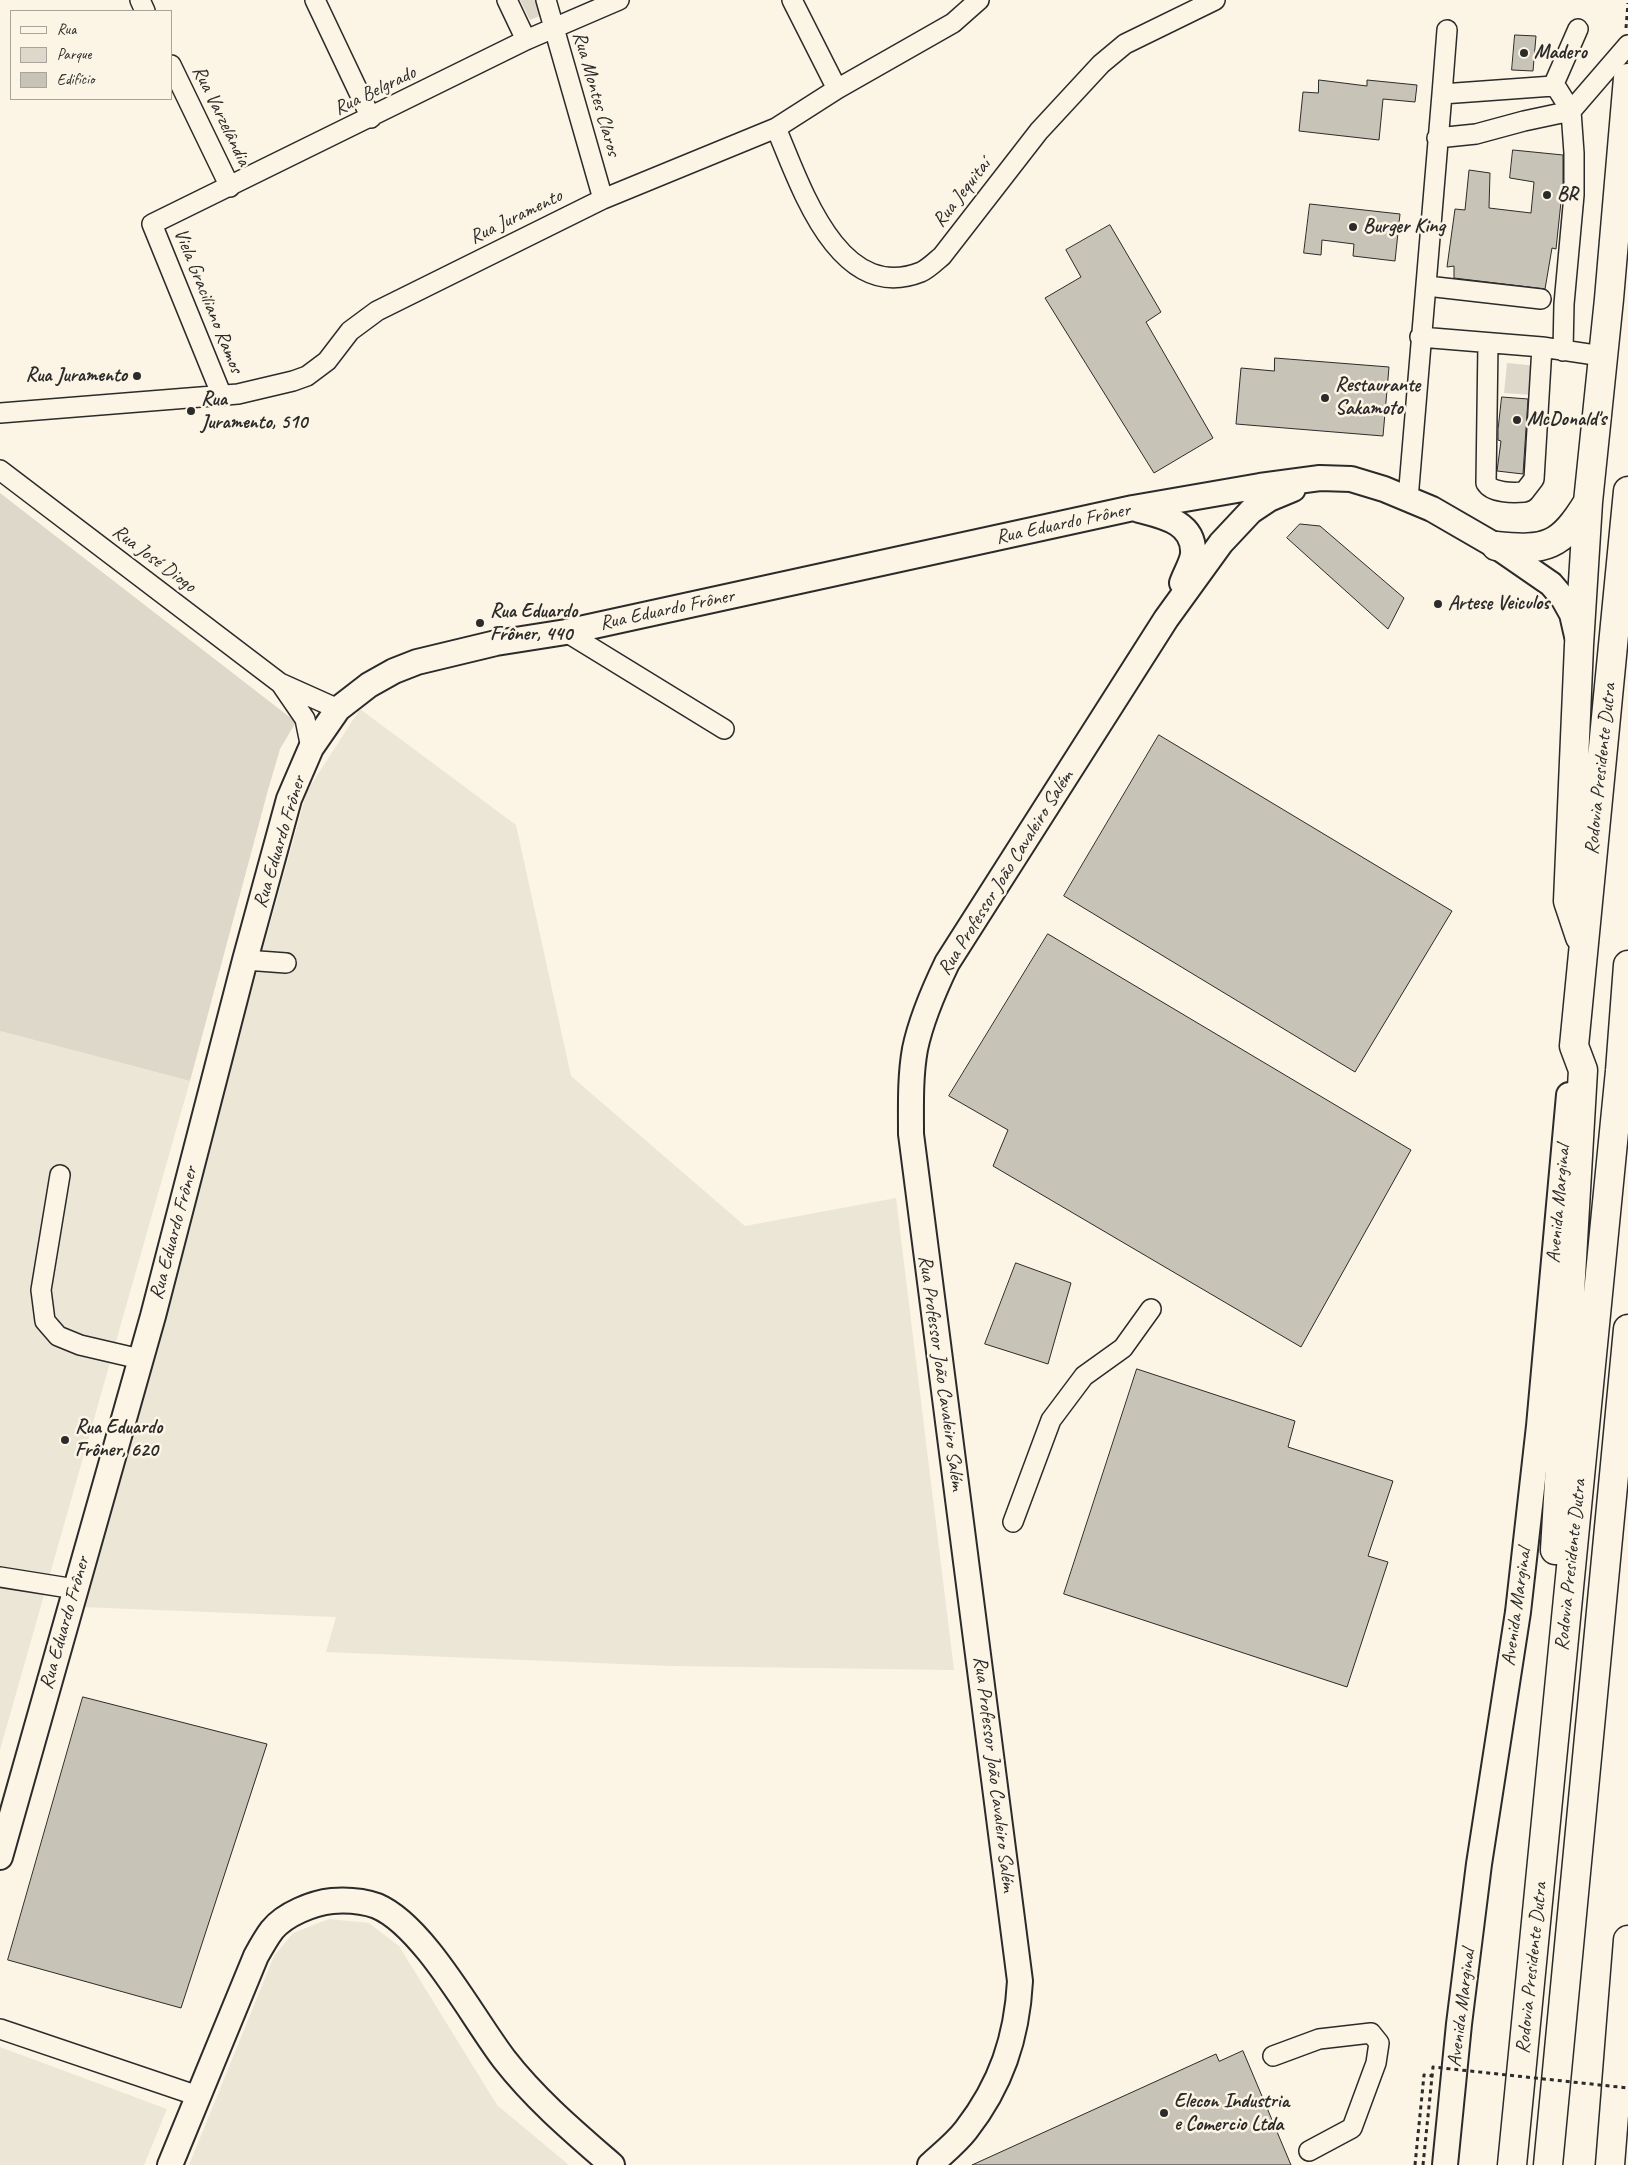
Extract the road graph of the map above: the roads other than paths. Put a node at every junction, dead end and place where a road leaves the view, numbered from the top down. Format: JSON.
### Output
{"nodes":[{"id":1,"x":315,"y":0,"type":"edge"},
{"id":2,"x":507,"y":0,"type":"edge"},
{"id":3,"x":546,"y":0,"type":"edge"},
{"id":4,"x":619,"y":0,"type":"edge"},
{"id":5,"x":792,"y":0,"type":"edge"},
{"id":6,"x":980,"y":0,"type":"edge"},
{"id":7,"x":1215,"y":0,"type":"edge"},
{"id":8,"x":554,"y":28,"type":"junction"},
{"id":9,"x":1578,"y":29,"type":"dead end"},
{"id":10,"x":1447,"y":30,"type":"dead end"},
{"id":11,"x":526,"y":40,"type":"junction"},
{"id":12,"x":1628,"y":45,"type":"edge"},
{"id":13,"x":172,"y":67,"type":"edge"},
{"id":14,"x":1628,"y":78,"type":"edge"},
{"id":15,"x":1553,"y":86,"type":"junction"},
{"id":16,"x":837,"y":89,"type":"junction"},
{"id":17,"x":1442,"y":94,"type":"junction"},
{"id":18,"x":1571,"y":111,"type":"junction"},
{"id":19,"x":371,"y":118,"type":"junction"},
{"id":20,"x":776,"y":128,"type":"junction"},
{"id":21,"x":1437,"y":138,"type":"junction"},
{"id":22,"x":230,"y":187,"type":"junction"},
{"id":23,"x":603,"y":199,"type":"junction"},
{"id":24,"x":152,"y":224,"type":"joint"},
{"id":25,"x":1427,"y":286,"type":"junction"},
{"id":26,"x":1541,"y":299,"type":"dead end"},
{"id":27,"x":1420,"y":337,"type":"junction"},
{"id":28,"x":1488,"y":343,"type":"junction"},
{"id":29,"x":1542,"y":347,"type":"junction"},
{"id":30,"x":1563,"y":351,"type":"junction"},
{"id":31,"x":1602,"y":356,"type":"junction"},
{"id":32,"x":222,"y":396,"type":"junction"},
{"id":33,"x":0,"y":413,"type":"edge"},
{"id":34,"x":0,"y":470,"type":"edge"},
{"id":35,"x":1320,"y":478,"type":"junction"},
{"id":36,"x":1628,"y":491,"type":"edge"},
{"id":37,"x":1408,"y":499,"type":"junction"},
{"id":38,"x":1588,"y":502,"type":"junction"},
{"id":39,"x":1133,"y":508,"type":"junction"},
{"id":40,"x":1496,"y":546,"type":"junction"},
{"id":41,"x":1166,"y":619,"type":"junction"},
{"id":42,"x":566,"y":632,"type":"junction"},
{"id":43,"x":1579,"y":645,"type":"junction"},
{"id":44,"x":280,"y":683,"type":"junction"},
{"id":45,"x":338,"y":709,"type":"junction"},
{"id":46,"x":724,"y":729,"type":"dead end"},
{"id":47,"x":311,"y":748,"type":"junction"},
{"id":48,"x":1583,"y":946,"type":"junction"},
{"id":49,"x":245,"y":960,"type":"junction"},
{"id":50,"x":286,"y":963,"type":"dead end"},
{"id":51,"x":1628,"y":965,"type":"edge"},
{"id":52,"x":1574,"y":1046,"type":"junction"},
{"id":53,"x":60,"y":1175,"type":"dead end"},
{"id":54,"x":1151,"y":1309,"type":"dead end"},
{"id":55,"x":1628,"y":1329,"type":"edge"},
{"id":56,"x":140,"y":1359,"type":"junction"},
{"id":57,"x":1013,"y":1522,"type":"dead end"},
{"id":58,"x":0,"y":1577,"type":"edge"},
{"id":59,"x":74,"y":1589,"type":"junction"},
{"id":60,"x":1559,"y":1688,"type":"junction"},
{"id":61,"x":0,"y":1857,"type":"edge"},
{"id":62,"x":1628,"y":1940,"type":"edge"},
{"id":63,"x":1625,"y":2006,"type":"edge"},
{"id":64,"x":0,"y":2030,"type":"edge"},
{"id":65,"x":1273,"y":2056,"type":"dead end"},
{"id":66,"x":198,"y":2096,"type":"junction"},
{"id":67,"x":1309,"y":2151,"type":"dead end"},
{"id":68,"x":170,"y":2165,"type":"edge"},
{"id":69,"x":612,"y":2165,"type":"edge"},
{"id":70,"x":930,"y":2165,"type":"edge"},
{"id":71,"x":1445,"y":2165,"type":"edge"},
{"id":72,"x":1512,"y":2165,"type":"edge"},
{"id":73,"x":1548,"y":2165,"type":"edge"},
{"id":74,"x":1610,"y":2165,"type":"edge"}],
"edges":[{"from":1,"to":19,"type":"street"},
{"from":2,"to":11,"type":"street"},
{"from":3,"to":8,"type":"street","name":"Rua Montes Claros"},
{"from":4,"to":8,"type":"street","name":"Rua Belgrado"},
{"from":5,"to":16,"type":"street"},
{"from":6,"to":16,"type":"street","name":"Rua Juramento"},
{"from":7,"to":20,"type":"street","name":"Rua Jequitaí"},
{"from":8,"to":11,"type":"street","name":"Rua Belgrado"},
{"from":8,"to":23,"type":"street","name":"Rua Montes Claros"},
{"from":9,"to":15,"type":"street"},
{"from":10,"to":17,"type":"street"},
{"from":11,"to":19,"type":"street","name":"Rua Belgrado"},
{"from":12,"to":18,"type":"street"},
{"from":13,"to":22,"type":"street","name":"Rua Varzelândia"},
{"from":14,"to":31,"type":"highway"},
{"from":15,"to":17,"type":"street"},
{"from":15,"to":18,"type":"street"},
{"from":16,"to":20,"type":"street","name":"Rua Juramento"},
{"from":17,"to":21,"type":"street"},
{"from":18,"to":21,"type":"street"},
{"from":18,"to":30,"type":"street"},
{"from":19,"to":22,"type":"street","name":"Rua Belgrado"},
{"from":20,"to":23,"type":"street","name":"Rua Juramento"},
{"from":21,"to":25,"type":"street"},
{"from":22,"to":24,"type":"street","name":"Rua Belgrado"},
{"from":23,"to":32,"type":"street","name":"Rua Juramento"},
{"from":24,"to":32,"type":"street","name":"Viela Graciliano Ramos"},
{"from":25,"to":26,"type":"street"},
{"from":25,"to":27,"type":"street"},
{"from":27,"to":28,"type":"street"},
{"from":27,"to":37,"type":"street"},
{"from":28,"to":29,"type":"street"},
{"from":28,"to":29,"type":"street"},
{"from":29,"to":30,"type":"street"},
{"from":30,"to":31,"type":"street"},
{"from":31,"to":38,"type":"highway"},
{"from":32,"to":33,"type":"street","name":"Rua Juramento"},
{"from":34,"to":44,"type":"street","name":"Rua José Diogo"},
{"from":35,"to":37,"type":"main road","name":"Rua Eduardo Frôner"},
{"from":35,"to":39,"type":"main road","name":"Rua Eduardo Frôner"},
{"from":35,"to":41,"type":"main road","name":"Rua Professor João Cavaleiro Salém"},
{"from":36,"to":48,"type":"highway","name":"Rodovia Presidente Dutra"},
{"from":37,"to":40,"type":"main road","name":"Rua Eduardo Frôner"},
{"from":38,"to":40,"type":"highway"},
{"from":38,"to":43,"type":"highway"},
{"from":39,"to":41,"type":"main road","name":"Rua Professor João Cavaleiro Salém"},
{"from":39,"to":42,"type":"main road","name":"Rua Eduardo Frôner"},
{"from":40,"to":43,"type":"main road","name":"Rua Eduardo Frôner"},
{"from":41,"to":70,"type":"main road","name":"Rua Professor João Cavaleiro Salém"},
{"from":42,"to":45,"type":"main road","name":"Rua Eduardo Frôner"},
{"from":42,"to":46,"type":"street"},
{"from":43,"to":48,"type":"highway"},
{"from":44,"to":45,"type":"street","name":"Rua José Diogo"},
{"from":44,"to":47,"type":"street","name":"Rua José Diogo"},
{"from":45,"to":47,"type":"main road","name":"Rua Eduardo Frôner"},
{"from":47,"to":49,"type":"main road","name":"Rua Eduardo Frôner"},
{"from":48,"to":52,"type":"highway","name":"Rodovia Presidente Dutra"},
{"from":49,"to":50,"type":"street"},
{"from":49,"to":56,"type":"main road","name":"Rua Eduardo Frôner"},
{"from":51,"to":60,"type":"highway","name":"Rodovia Presidente Dutra"},
{"from":52,"to":60,"type":"highway"},
{"from":52,"to":71,"type":"main road","name":"Avenida Marginal"},
{"from":53,"to":56,"type":"street"},
{"from":54,"to":57,"type":"street"},
{"from":55,"to":73,"type":"highway","name":"Rodovia Presidente Dutra"},
{"from":56,"to":59,"type":"main road","name":"Rua Eduardo Frôner"},
{"from":58,"to":59,"type":"street"},
{"from":59,"to":61,"type":"main road","name":"Rua Eduardo Frôner"},
{"from":60,"to":72,"type":"highway","name":"Rodovia Presidente Dutra"},
{"from":62,"to":63,"type":"highway"},
{"from":63,"to":74,"type":"highway"},
{"from":64,"to":66,"type":"street"},
{"from":65,"to":67,"type":"street"},
{"from":66,"to":68,"type":"main road"},
{"from":66,"to":69,"type":"main road"}]}
